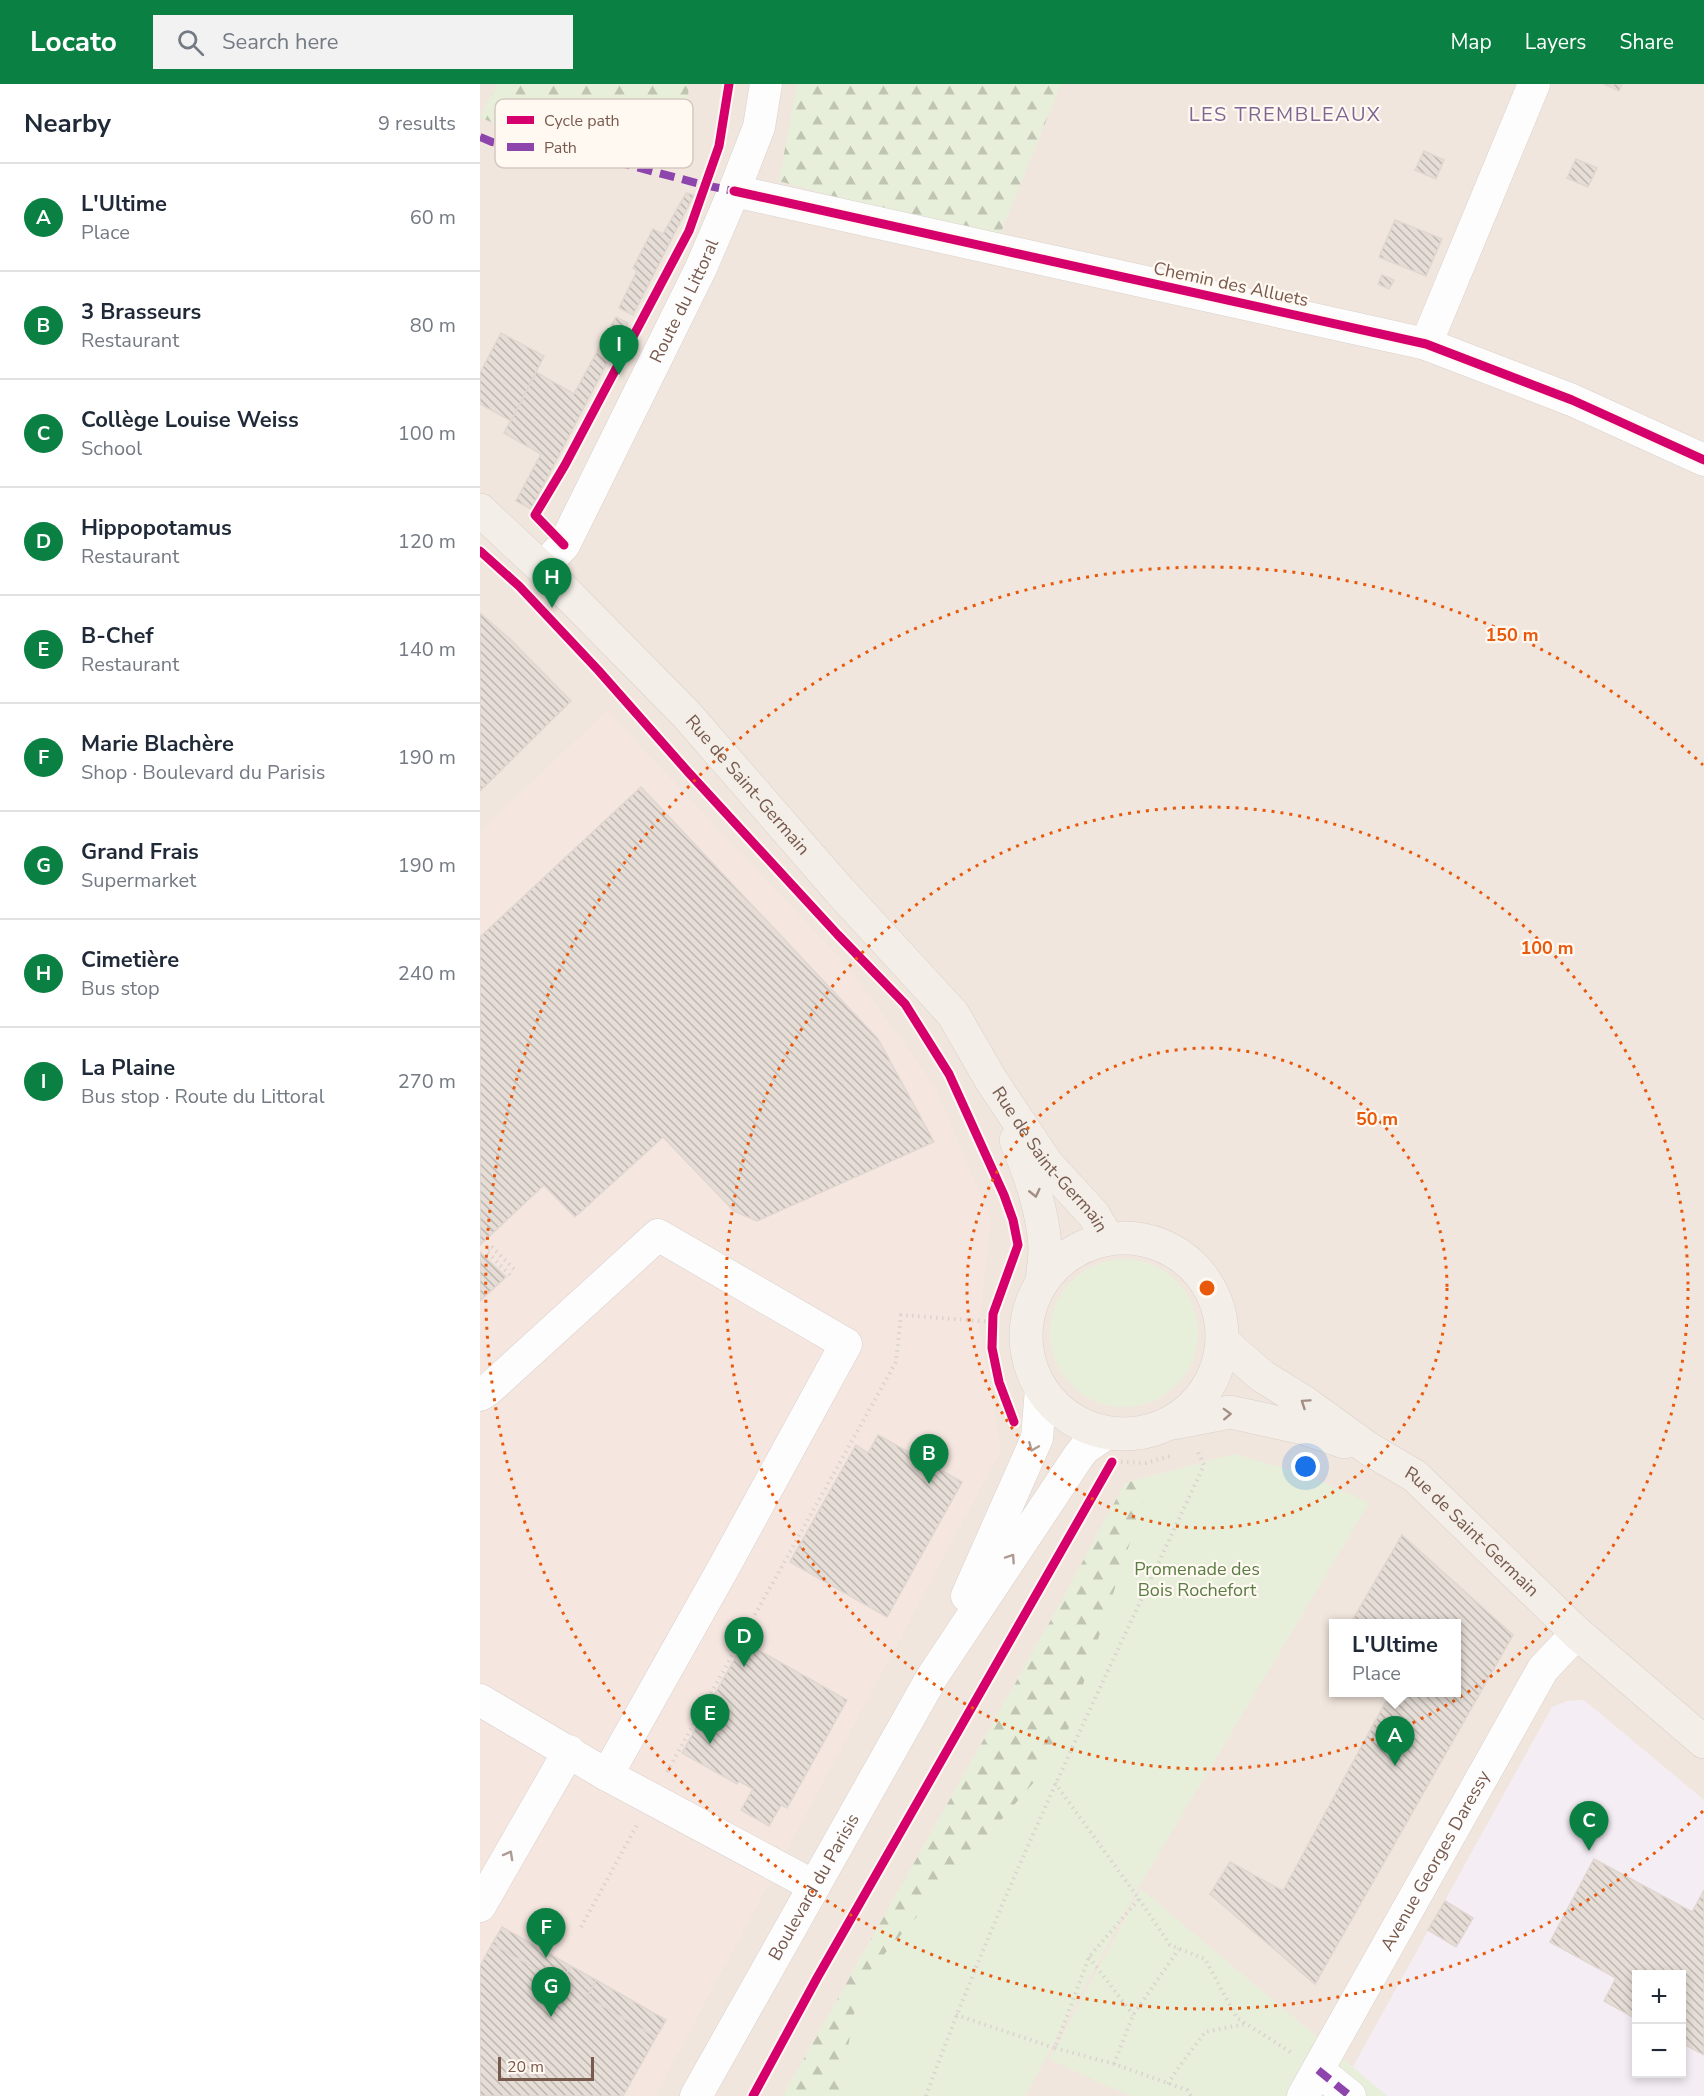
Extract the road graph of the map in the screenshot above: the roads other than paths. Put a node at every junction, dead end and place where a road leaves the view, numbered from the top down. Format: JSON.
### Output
{"nodes":[{"id":1,"x":766,"y":84,"type":"edge"},
{"id":2,"x":1533,"y":84,"type":"edge"},
{"id":3,"x":734,"y":191,"type":"junction"},
{"id":4,"x":1426,"y":344,"type":"junction"},
{"id":5,"x":1704,"y":460,"type":"edge"},
{"id":6,"x":480,"y":510,"type":"edge"},
{"id":7,"x":542,"y":568,"type":"junction"},
{"id":8,"x":991,"y":1080,"type":"junction"},
{"id":9,"x":1107,"y":1238,"type":"junction"},
{"id":10,"x":1042,"y":1281,"type":"junction"},
{"id":11,"x":1223,"y":1342,"type":"junction"},
{"id":12,"x":1041,"y":1389,"type":"junction"},
{"id":13,"x":480,"y":1395,"type":"edge"},
{"id":14,"x":1169,"y":1423,"type":"junction"},
{"id":15,"x":1107,"y":1433,"type":"junction"},
{"id":16,"x":1369,"y":1449,"type":"junction"},
{"id":17,"x":1577,"y":1633,"type":"junction"},
{"id":18,"x":932,"y":1677,"type":"junction"},
{"id":19,"x":480,"y":1700,"type":"edge"},
{"id":20,"x":1704,"y":1742,"type":"edge"},
{"id":21,"x":569,"y":1751,"type":"junction"},
{"id":22,"x":607,"y":1775,"type":"junction"},
{"id":23,"x":814,"y":1886,"type":"junction"},
{"id":24,"x":480,"y":1906,"type":"edge"},
{"id":25,"x":1310,"y":2083,"type":"edge"},
{"id":26,"x":696,"y":2096,"type":"edge"},
{"id":27,"x":1350,"y":2096,"type":"edge"}],
"edges":[{"from":1,"to":3,"type":"street","name":"Route du Littoral"},
{"from":2,"to":4,"type":"street"},
{"from":3,"to":4,"type":"street","name":"Chemin des Alluets"},
{"from":3,"to":7,"type":"street","name":"Route du Littoral"},
{"from":4,"to":5,"type":"street","name":"Chemin des Alluets"},
{"from":6,"to":7,"type":"main road","name":"Rue de Saint-Germain"},
{"from":7,"to":8,"type":"main road","name":"Rue de Saint-Germain"},
{"from":8,"to":9,"type":"main road","name":"Rue de Saint-Germain"},
{"from":8,"to":10,"type":"main road","name":"Rue de Saint-Germain","one_way":true},
{"from":9,"to":10,"type":"main road"},
{"from":9,"to":11,"type":"main road"},
{"from":10,"to":12,"type":"main road"},
{"from":11,"to":14,"type":"main road"},
{"from":16,"to":11,"type":"main road","name":"Rue de Saint-Germain","one_way":true},
{"from":12,"to":15,"type":"main road"},
{"from":12,"to":18,"type":"street","name":"Boulevard du Parisis","one_way":true},
{"from":13,"to":22,"type":"street"},
{"from":14,"to":15,"type":"main road"},
{"from":14,"to":16,"type":"main road","one_way":true},
{"from":18,"to":15,"type":"street","name":"Boulevard du Parisis","one_way":true},
{"from":16,"to":17,"type":"main road","name":"Rue de Saint-Germain"},
{"from":17,"to":20,"type":"main road","name":"Rue de Saint-Germain"},
{"from":17,"to":25,"type":"street","name":"Avenue Georges Daressy"},
{"from":18,"to":23,"type":"street","name":"Boulevard du Parisis"},
{"from":19,"to":21,"type":"street"},
{"from":21,"to":22,"type":"street"},
{"from":24,"to":21,"type":"street","one_way":true},
{"from":22,"to":23,"type":"street"},
{"from":23,"to":26,"type":"street","name":"Boulevard du Parisis"},
{"from":25,"to":27,"type":"street"}]}
